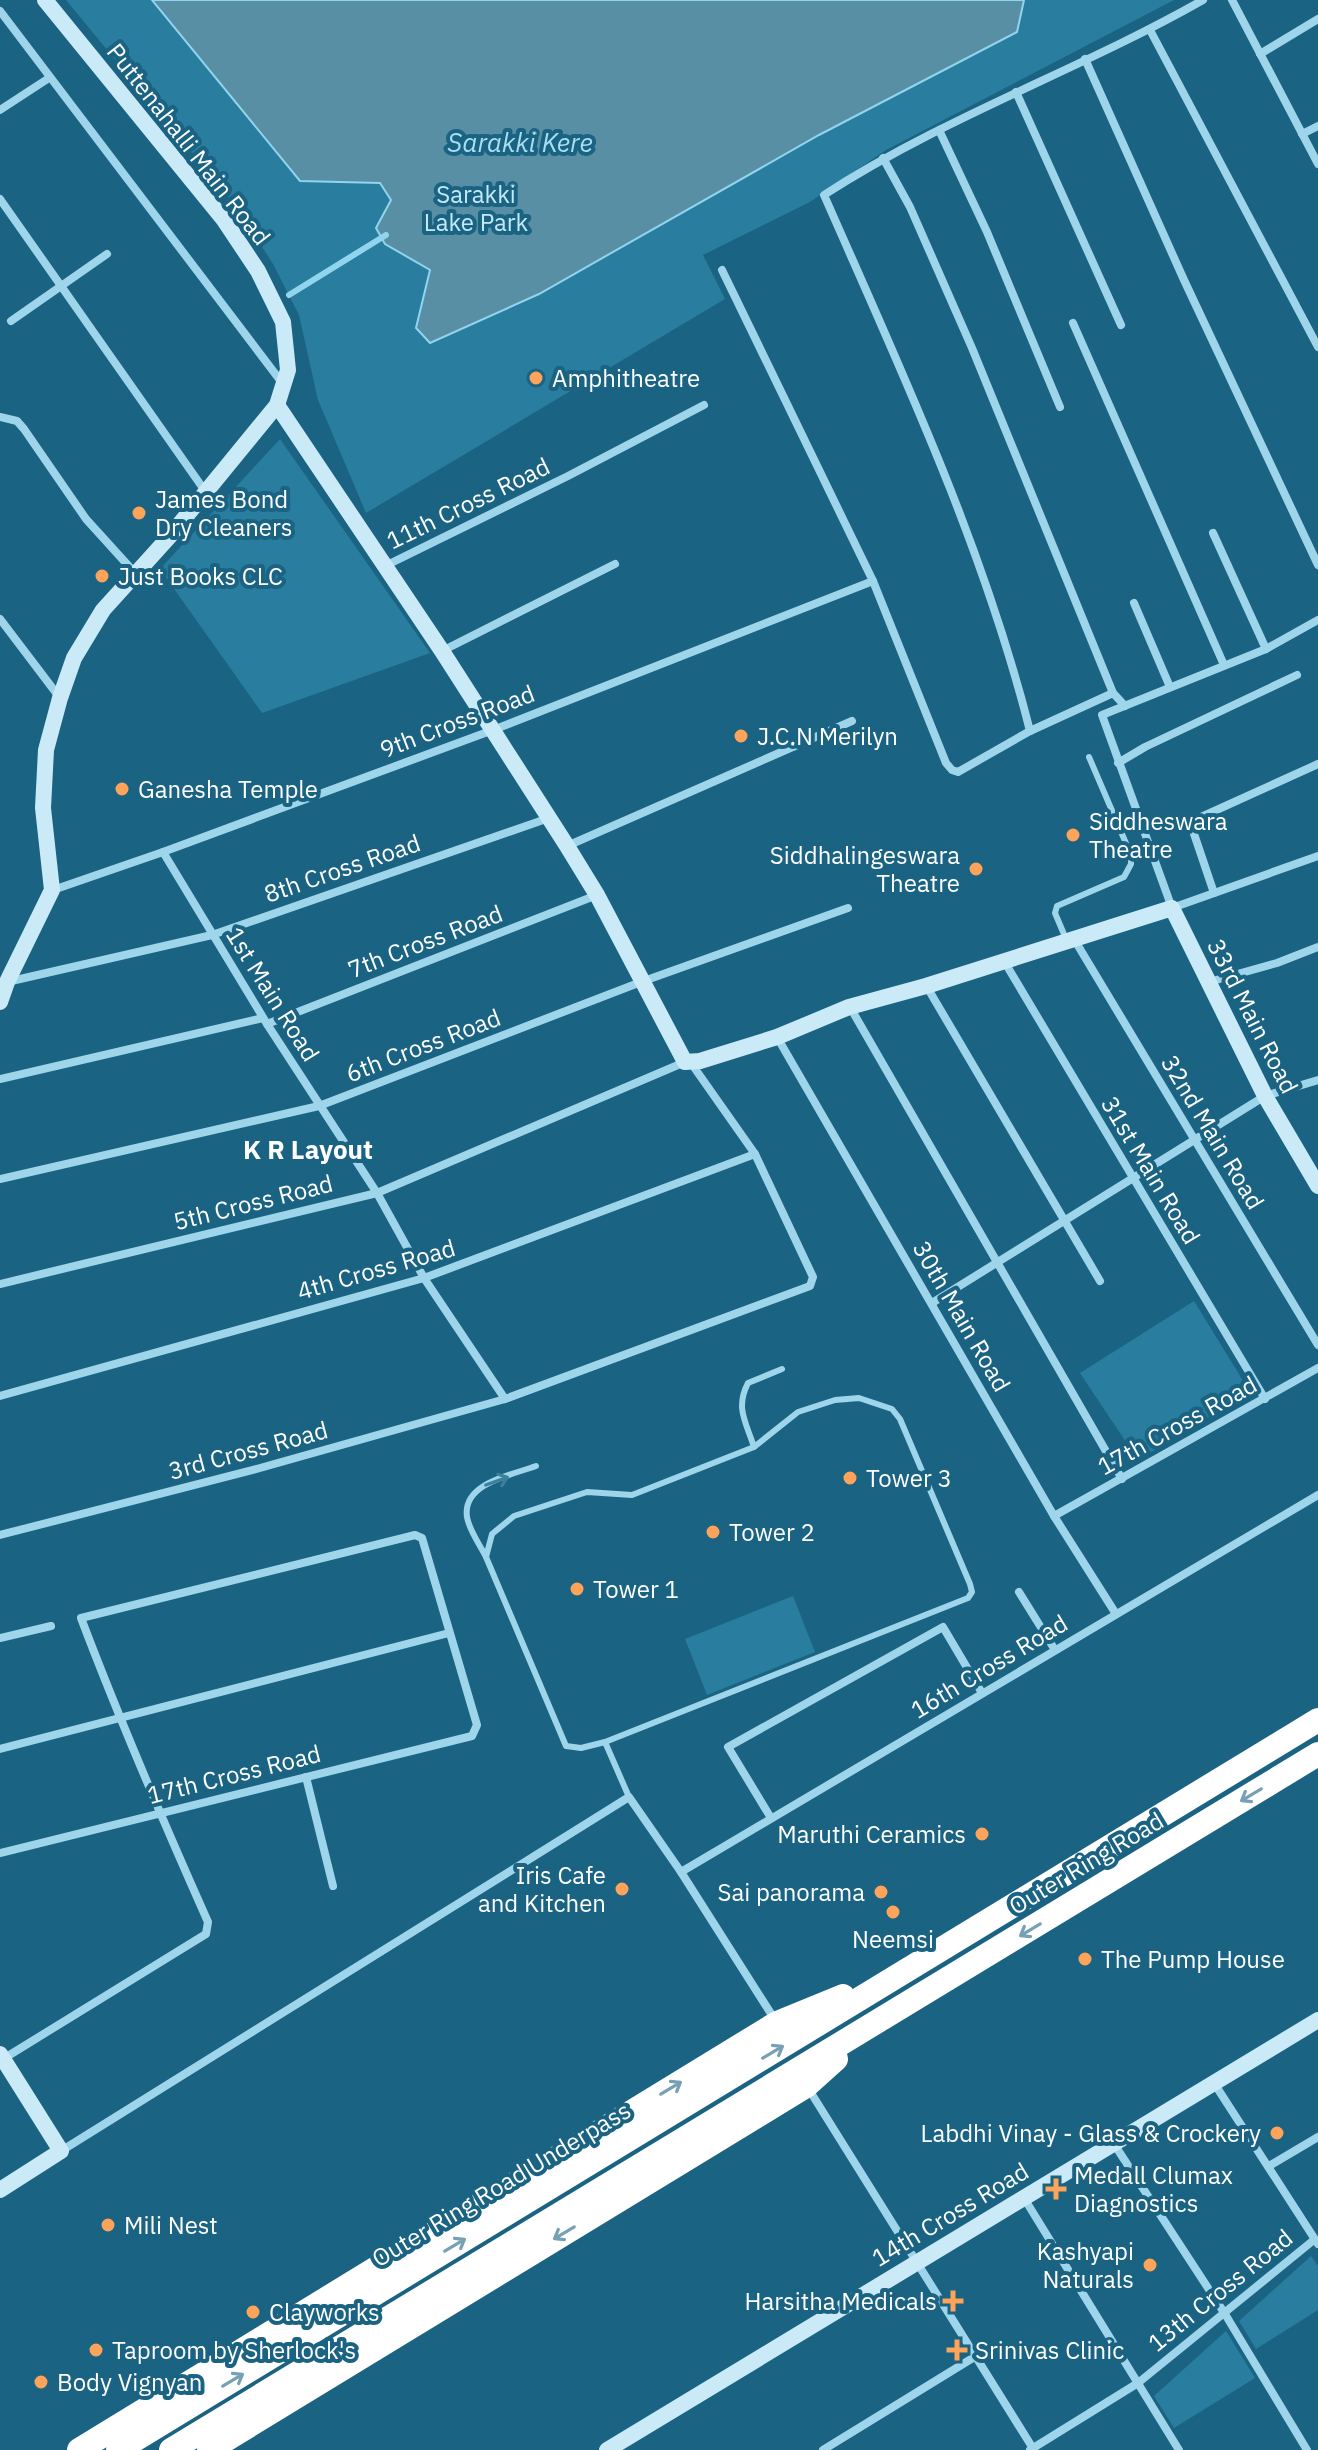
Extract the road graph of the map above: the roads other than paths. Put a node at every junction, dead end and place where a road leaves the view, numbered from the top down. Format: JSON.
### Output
{"nodes":[{"id":1,"x":45,"y":0,"type":"edge"},
{"id":2,"x":1203,"y":0,"type":"edge"},
{"id":3,"x":1232,"y":0,"type":"edge"},
{"id":4,"x":0,"y":11,"type":"edge"},
{"id":5,"x":1318,"y":19,"type":"edge"},
{"id":6,"x":1150,"y":30,"type":"junction"},
{"id":7,"x":1260,"y":54,"type":"junction"},
{"id":8,"x":1085,"y":59,"type":"junction"},
{"id":9,"x":49,"y":78,"type":"junction"},
{"id":10,"x":1016,"y":92,"type":"junction"},
{"id":11,"x":0,"y":110,"type":"edge"},
{"id":12,"x":1318,"y":126,"type":"edge"},
{"id":13,"x":939,"y":130,"type":"junction"},
{"id":14,"x":1302,"y":134,"type":"junction"},
{"id":15,"x":883,"y":158,"type":"junction"},
{"id":16,"x":1318,"y":164,"type":"edge"},
{"id":17,"x":0,"y":199,"type":"edge"},
{"id":18,"x":107,"y":254,"type":"dead end"},
{"id":19,"x":722,"y":270,"type":"dead end"},
{"id":20,"x":60,"y":284,"type":"junction"},
{"id":21,"x":11,"y":321,"type":"dead end"},
{"id":22,"x":1073,"y":323,"type":"dead end"},
{"id":23,"x":1121,"y":325,"type":"dead end"},
{"id":24,"x":1318,"y":347,"type":"edge"},
{"id":25,"x":283,"y":384,"type":"junction"},
{"id":26,"x":277,"y":405,"type":"junction"},
{"id":27,"x":704,"y":405,"type":"dead end"},
{"id":28,"x":1060,"y":407,"type":"dead end"},
{"id":29,"x":0,"y":417,"type":"edge"},
{"id":30,"x":205,"y":491,"type":"junction"},
{"id":31,"x":1213,"y":533,"type":"dead end"},
{"id":32,"x":615,"y":564,"type":"dead end"},
{"id":33,"x":1318,"y":565,"type":"edge"},
{"id":34,"x":385,"y":566,"type":"junction"},
{"id":35,"x":135,"y":573,"type":"junction"},
{"id":36,"x":873,"y":581,"type":"junction"},
{"id":37,"x":1134,"y":603,"type":"dead end"},
{"id":38,"x":0,"y":619,"type":"edge"},
{"id":39,"x":1318,"y":620,"type":"edge"},
{"id":40,"x":1266,"y":649,"type":"junction"},
{"id":41,"x":442,"y":651,"type":"junction"},
{"id":42,"x":1224,"y":665,"type":"junction"},
{"id":43,"x":1297,"y":675,"type":"dead end"},
{"id":44,"x":1170,"y":687,"type":"junction"},
{"id":45,"x":1113,"y":693,"type":"junction"},
{"id":46,"x":60,"y":698,"type":"junction"},
{"id":47,"x":1125,"y":706,"type":"junction"},
{"id":48,"x":852,"y":721,"type":"dead end"},
{"id":49,"x":493,"y":730,"type":"junction"},
{"id":50,"x":1030,"y":731,"type":"junction"},
{"id":51,"x":1089,"y":757,"type":"dead end"},
{"id":52,"x":1118,"y":763,"type":"junction"},
{"id":53,"x":1318,"y":764,"type":"edge"},
{"id":54,"x":549,"y":817,"type":"junction"},
{"id":55,"x":567,"y":846,"type":"junction"},
{"id":56,"x":163,"y":852,"type":"junction"},
{"id":57,"x":1318,"y":856,"type":"edge"},
{"id":58,"x":52,"y":890,"type":"junction"},
{"id":59,"x":1214,"y":893,"type":"junction"},
{"id":60,"x":597,"y":895,"type":"junction"},
{"id":61,"x":848,"y":908,"type":"dead end"},
{"id":62,"x":1172,"y":908,"type":"junction"},
{"id":63,"x":212,"y":935,"type":"junction"},
{"id":64,"x":1071,"y":941,"type":"junction"},
{"id":65,"x":1318,"y":947,"type":"edge"},
{"id":66,"x":1004,"y":961,"type":"junction"},
{"id":67,"x":7,"y":982,"type":"junction"},
{"id":68,"x":641,"y":982,"type":"junction"},
{"id":69,"x":1209,"y":982,"type":"junction"},
{"id":70,"x":926,"y":986,"type":"junction"},
{"id":71,"x":0,"y":1002,"type":"edge"},
{"id":72,"x":849,"y":1007,"type":"junction"},
{"id":73,"x":265,"y":1021,"type":"junction"},
{"id":74,"x":777,"y":1037,"type":"junction"},
{"id":75,"x":688,"y":1063,"type":"junction"},
{"id":76,"x":0,"y":1079,"type":"edge"},
{"id":77,"x":1318,"y":1080,"type":"edge"},
{"id":78,"x":1265,"y":1096,"type":"junction"},
{"id":79,"x":319,"y":1106,"type":"junction"},
{"id":80,"x":1196,"y":1141,"type":"junction"},
{"id":81,"x":755,"y":1154,"type":"junction"},
{"id":82,"x":1312,"y":1164,"type":"edge"},
{"id":83,"x":0,"y":1179,"type":"edge"},
{"id":84,"x":1133,"y":1179,"type":"junction"},
{"id":85,"x":1318,"y":1186,"type":"edge"},
{"id":86,"x":377,"y":1193,"type":"junction"},
{"id":87,"x":1065,"y":1222,"type":"junction"},
{"id":88,"x":998,"y":1264,"type":"junction"},
{"id":89,"x":424,"y":1278,"type":"junction"},
{"id":90,"x":1100,"y":1281,"type":"dead end"},
{"id":91,"x":0,"y":1284,"type":"edge"},
{"id":92,"x":932,"y":1303,"type":"junction"},
{"id":93,"x":1318,"y":1345,"type":"edge"},
{"id":94,"x":1318,"y":1368,"type":"edge"},
{"id":95,"x":782,"y":1369,"type":"dead end"},
{"id":96,"x":0,"y":1396,"type":"edge"},
{"id":97,"x":505,"y":1399,"type":"junction"},
{"id":98,"x":1265,"y":1399,"type":"junction"},
{"id":99,"x":754,"y":1447,"type":"junction"},
{"id":100,"x":536,"y":1466,"type":"dead end"},
{"id":101,"x":1122,"y":1479,"type":"junction"},
{"id":102,"x":1318,"y":1495,"type":"edge"},
{"id":103,"x":1054,"y":1516,"type":"junction"},
{"id":104,"x":0,"y":1535,"type":"edge"},
{"id":105,"x":486,"y":1557,"type":"junction"},
{"id":106,"x":1019,"y":1592,"type":"dead end"},
{"id":107,"x":1116,"y":1614,"type":"junction"},
{"id":108,"x":51,"y":1626,"type":"dead end"},
{"id":109,"x":449,"y":1633,"type":"junction"},
{"id":110,"x":0,"y":1638,"type":"edge"},
{"id":111,"x":1055,"y":1650,"type":"junction"},
{"id":112,"x":982,"y":1693,"type":"junction"},
{"id":113,"x":119,"y":1718,"type":"junction"},
{"id":114,"x":1318,"y":1720,"type":"edge"},
{"id":115,"x":605,"y":1742,"type":"junction"},
{"id":116,"x":0,"y":1749,"type":"edge"},
{"id":117,"x":1318,"y":1754,"type":"edge"},
{"id":118,"x":306,"y":1777,"type":"junction"},
{"id":119,"x":629,"y":1797,"type":"junction"},
{"id":120,"x":160,"y":1813,"type":"junction"},
{"id":121,"x":771,"y":1818,"type":"junction"},
{"id":122,"x":0,"y":1853,"type":"edge"},
{"id":123,"x":681,"y":1872,"type":"junction"},
{"id":124,"x":333,"y":1886,"type":"dead end"},
{"id":125,"x":913,"y":1966,"type":"junction"},
{"id":126,"x":883,"y":2018,"type":"junction"},
{"id":127,"x":1318,"y":2020,"type":"edge"},
{"id":128,"x":777,"y":2023,"type":"junction"},
{"id":129,"x":2,"y":2057,"type":"edge"},
{"id":130,"x":1214,"y":2083,"type":"junction"},
{"id":131,"x":806,"y":2086,"type":"junction"},
{"id":132,"x":1318,"y":2137,"type":"edge"},
{"id":133,"x":1114,"y":2144,"type":"junction"},
{"id":134,"x":61,"y":2151,"type":"junction"},
{"id":135,"x":1269,"y":2166,"type":"junction"},
{"id":136,"x":0,"y":2190,"type":"edge"},
{"id":137,"x":1024,"y":2198,"type":"junction"},
{"id":138,"x":1316,"y":2242,"type":"edge"},
{"id":139,"x":917,"y":2262,"type":"junction"},
{"id":140,"x":1225,"y":2314,"type":"junction"},
{"id":141,"x":976,"y":2356,"type":"junction"},
{"id":142,"x":1138,"y":2383,"type":"junction"},
{"id":143,"x":612,"y":2449,"type":"edge"},
{"id":144,"x":1032,"y":2449,"type":"edge"},
{"id":145,"x":79,"y":2450,"type":"edge"},
{"id":146,"x":118,"y":2450,"type":"edge"},
{"id":147,"x":171,"y":2450,"type":"edge"},
{"id":148,"x":209,"y":2450,"type":"edge"},
{"id":149,"x":823,"y":2450,"type":"edge"},
{"id":150,"x":1179,"y":2450,"type":"edge"},
{"id":151,"x":1307,"y":2450,"type":"edge"}],
"edges":[{"from":1,"to":25,"type":"street","name":"Puttenahalli Main Road"},
{"from":2,"to":6,"type":"street"},
{"from":3,"to":7,"type":"street"},
{"from":4,"to":9,"type":"street"},
{"from":5,"to":7,"type":"street"},
{"from":6,"to":8,"type":"street"},
{"from":6,"to":24,"type":"street"},
{"from":7,"to":14,"type":"street"},
{"from":8,"to":10,"type":"street"},
{"from":8,"to":33,"type":"street"},
{"from":9,"to":11,"type":"street"},
{"from":9,"to":25,"type":"street"},
{"from":10,"to":13,"type":"street"},
{"from":10,"to":23,"type":"street"},
{"from":12,"to":14,"type":"street"},
{"from":13,"to":15,"type":"street"},
{"from":13,"to":28,"type":"street"},
{"from":14,"to":16,"type":"street"},
{"from":15,"to":45,"type":"street"},
{"from":15,"to":50,"type":"street"},
{"from":17,"to":20,"type":"street"},
{"from":18,"to":20,"type":"street"},
{"from":19,"to":36,"type":"street"},
{"from":20,"to":21,"type":"street"},
{"from":20,"to":30,"type":"street"},
{"from":22,"to":42,"type":"street"},
{"from":25,"to":26,"type":"street","name":"Puttenahalli Main Road"},
{"from":26,"to":30,"type":"street","name":"Puttenahalli Main Road"},
{"from":26,"to":34,"type":"street"},
{"from":27,"to":34,"type":"street","name":"11th Cross Road"},
{"from":29,"to":35,"type":"street"},
{"from":30,"to":35,"type":"street","name":"Puttenahalli Main Road"},
{"from":31,"to":40,"type":"street"},
{"from":32,"to":41,"type":"street"},
{"from":34,"to":41,"type":"street"},
{"from":35,"to":46,"type":"street","name":"Puttenahalli Main Road"},
{"from":36,"to":49,"type":"street","name":"9th Cross Road"},
{"from":36,"to":50,"type":"street"},
{"from":37,"to":44,"type":"street"},
{"from":38,"to":46,"type":"street"},
{"from":39,"to":40,"type":"street"},
{"from":40,"to":42,"type":"street"},
{"from":41,"to":49,"type":"street"},
{"from":42,"to":44,"type":"street"},
{"from":43,"to":52,"type":"street"},
{"from":44,"to":47,"type":"street"},
{"from":45,"to":47,"type":"street"},
{"from":45,"to":50,"type":"street"},
{"from":46,"to":58,"type":"street","name":"Puttenahalli Main Road"},
{"from":47,"to":52,"type":"street"},
{"from":48,"to":55,"type":"street"},
{"from":49,"to":54,"type":"street"},
{"from":49,"to":56,"type":"street","name":"9th Cross Road"},
{"from":51,"to":64,"type":"lane"},
{"from":52,"to":62,"type":"street"},
{"from":53,"to":59,"type":"street"},
{"from":54,"to":55,"type":"street"},
{"from":54,"to":63,"type":"street","name":"8th Cross Road"},
{"from":55,"to":60,"type":"street"},
{"from":56,"to":58,"type":"street","name":"9th Cross Road"},
{"from":56,"to":63,"type":"street","name":"1st Main Road"},
{"from":57,"to":59,"type":"street"},
{"from":58,"to":67,"type":"street"},
{"from":59,"to":62,"type":"street"},
{"from":60,"to":68,"type":"street"},
{"from":60,"to":73,"type":"street","name":"7th Cross Road"},
{"from":61,"to":68,"type":"street","name":"6th Cross Road"},
{"from":62,"to":64,"type":"street"},
{"from":62,"to":69,"type":"street","name":"33rd Main Road"},
{"from":63,"to":67,"type":"street","name":"8th Cross Road"},
{"from":63,"to":73,"type":"street","name":"1st Main Road"},
{"from":64,"to":66,"type":"street"},
{"from":64,"to":80,"type":"street","name":"32nd Main Road"},
{"from":65,"to":69,"type":"street"},
{"from":66,"to":70,"type":"street"},
{"from":66,"to":84,"type":"street","name":"31st Main Road"},
{"from":67,"to":71,"type":"street"},
{"from":68,"to":75,"type":"street"},
{"from":68,"to":79,"type":"street","name":"6th Cross Road"},
{"from":69,"to":78,"type":"street","name":"33rd Main Road"},
{"from":70,"to":72,"type":"street"},
{"from":70,"to":87,"type":"street"},
{"from":72,"to":74,"type":"street"},
{"from":72,"to":88,"type":"street"},
{"from":73,"to":76,"type":"street","name":"7th Cross Road"},
{"from":73,"to":79,"type":"street","name":"1st Main Road"},
{"from":74,"to":75,"type":"street"},
{"from":74,"to":92,"type":"street","name":"30th Main Road"},
{"from":75,"to":81,"type":"street"},
{"from":75,"to":86,"type":"street","name":"5th Cross Road"},
{"from":77,"to":78,"type":"street"},
{"from":78,"to":80,"type":"street"},
{"from":78,"to":82,"type":"street","name":"33rd Main Road"},
{"from":79,"to":83,"type":"street","name":"6th Cross Road"},
{"from":79,"to":86,"type":"street","name":"1st Main Road"},
{"from":80,"to":84,"type":"street"},
{"from":80,"to":93,"type":"street","name":"32nd Main Road"},
{"from":81,"to":89,"type":"street","name":"4th Cross Road"},
{"from":81,"to":97,"type":"street","name":"3rd Cross Road"},
{"from":82,"to":85,"type":"street","name":"33rd Main Road"},
{"from":84,"to":87,"type":"street"},
{"from":84,"to":98,"type":"street","name":"31st Main Road"},
{"from":86,"to":89,"type":"street","name":"1st Main Road"},
{"from":86,"to":91,"type":"street","name":"5th Cross Road"},
{"from":87,"to":88,"type":"street"},
{"from":87,"to":90,"type":"street"},
{"from":88,"to":92,"type":"street"},
{"from":88,"to":101,"type":"street"},
{"from":89,"to":96,"type":"street","name":"4th Cross Road"},
{"from":89,"to":97,"type":"street","name":"1st Main Road"},
{"from":92,"to":103,"type":"street","name":"30th Main Road"},
{"from":94,"to":98,"type":"street","name":"17th Cross Road"},
{"from":95,"to":99,"type":"lane"},
{"from":97,"to":104,"type":"street","name":"3rd Cross Road"},
{"from":98,"to":101,"type":"street","name":"17th Cross Road"},
{"from":99,"to":105,"type":"lane"},
{"from":99,"to":115,"type":"lane"},
{"from":105,"to":100,"type":"lane","one_way":true},
{"from":101,"to":103,"type":"street","name":"17th Cross Road"},
{"from":102,"to":107,"type":"street","name":"16th Cross Road"},
{"from":103,"to":107,"type":"street","name":"30th Main Road"},
{"from":105,"to":115,"type":"lane"},
{"from":106,"to":111,"type":"street"},
{"from":107,"to":111,"type":"street","name":"16th Cross Road"},
{"from":108,"to":110,"type":"street"},
{"from":109,"to":113,"type":"street"},
{"from":109,"to":113,"type":"street"},
{"from":109,"to":118,"type":"street","name":"17th Cross Road"},
{"from":111,"to":112,"type":"street","name":"16th Cross Road"},
{"from":112,"to":121,"type":"street","name":"16th Cross Road"},
{"from":112,"to":121,"type":"street"},
{"from":113,"to":116,"type":"street"},
{"from":113,"to":120,"type":"street"},
{"from":114,"to":125,"type":"highway","name":"Outer Ring Road"},
{"from":115,"to":119,"type":"lane"},
{"from":117,"to":126,"type":"highway","name":"Outer Ring Road","one_way":true},
{"from":118,"to":120,"type":"street","name":"17th Cross Road"},
{"from":118,"to":124,"type":"street"},
{"from":119,"to":123,"type":"street"},
{"from":119,"to":134,"type":"street"},
{"from":120,"to":122,"type":"street","name":"17th Cross Road"},
{"from":120,"to":129,"type":"street"},
{"from":121,"to":123,"type":"street","name":"16th Cross Road"},
{"from":123,"to":128,"type":"street"},
{"from":125,"to":128,"type":"highway"},
{"from":146,"to":125,"type":"highway","name":"Outer Ring Road Underpass","one_way":true},
{"from":126,"to":131,"type":"highway"},
{"from":126,"to":147,"type":"highway"},
{"from":127,"to":130,"type":"street","name":"14th Cross Road"},
{"from":145,"to":128,"type":"highway","one_way":true},
{"from":129,"to":134,"type":"street"},
{"from":130,"to":133,"type":"street","name":"14th Cross Road"},
{"from":130,"to":135,"type":"street"},
{"from":131,"to":139,"type":"street"},
{"from":131,"to":148,"type":"highway","one_way":true},
{"from":132,"to":135,"type":"street"},
{"from":133,"to":137,"type":"street","name":"14th Cross Road"},
{"from":133,"to":140,"type":"street"},
{"from":134,"to":136,"type":"street"},
{"from":135,"to":138,"type":"street"},
{"from":137,"to":139,"type":"street","name":"14th Cross Road"},
{"from":137,"to":142,"type":"street"},
{"from":138,"to":140,"type":"street","name":"13th Cross Road"},
{"from":139,"to":141,"type":"street"},
{"from":139,"to":143,"type":"street","name":"14th Cross Road"},
{"from":140,"to":142,"type":"street","name":"13th Cross Road"},
{"from":140,"to":151,"type":"street"},
{"from":141,"to":144,"type":"street"},
{"from":141,"to":149,"type":"street"},
{"from":142,"to":144,"type":"street","name":"13th Cross Road"},
{"from":142,"to":150,"type":"street"}]}
